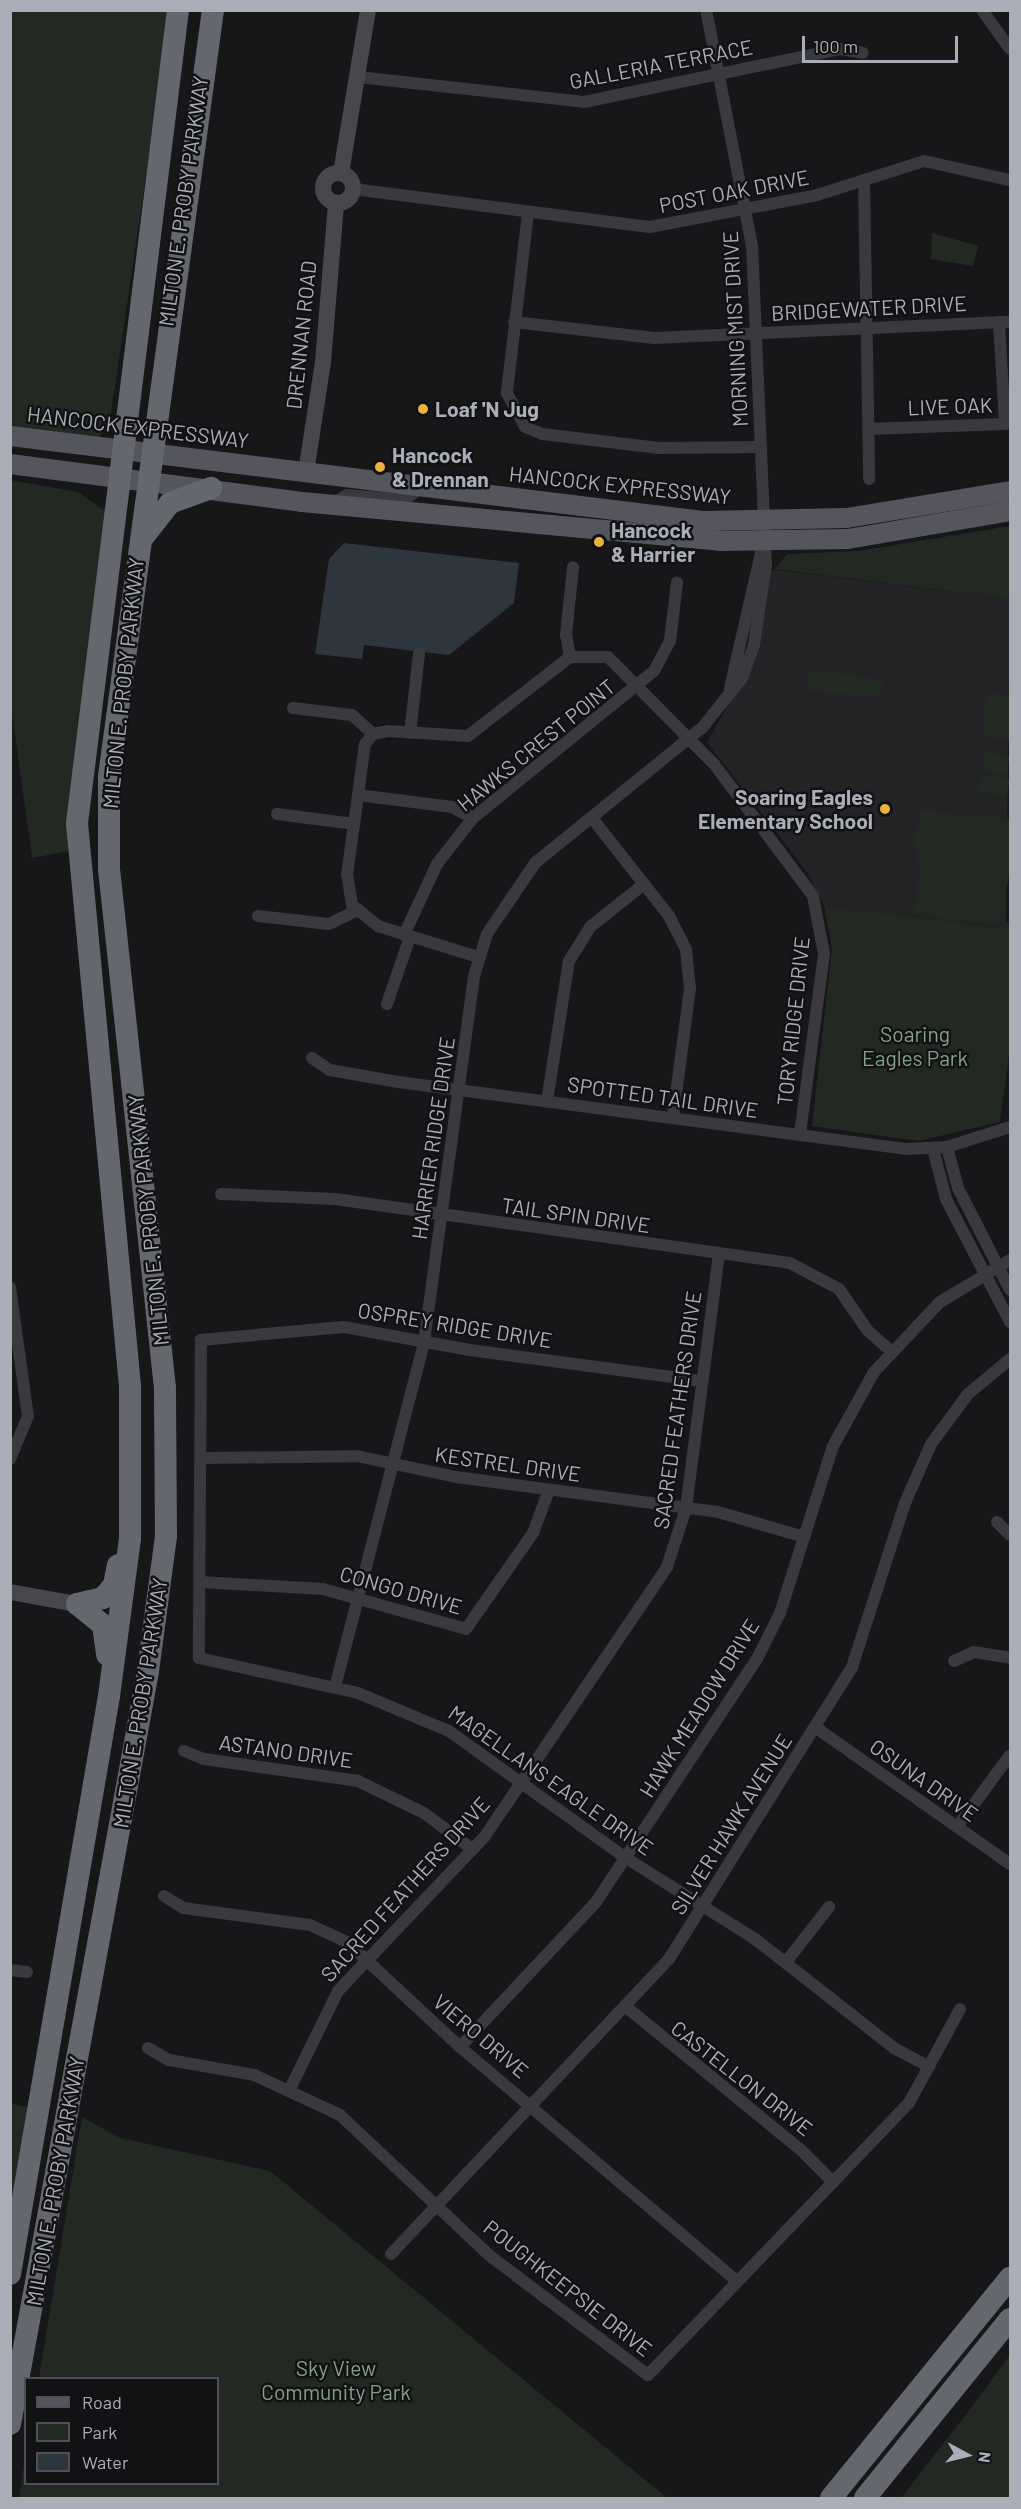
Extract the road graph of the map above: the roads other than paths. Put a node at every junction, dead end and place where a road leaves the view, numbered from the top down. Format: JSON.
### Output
{"nodes":[{"id":1,"x":178,"y":10,"type":"edge"},
{"id":2,"x":213,"y":10,"type":"edge"},
{"id":3,"x":368,"y":10,"type":"edge"},
{"id":4,"x":706,"y":10,"type":"edge"},
{"id":5,"x":982,"y":10,"type":"edge"},
{"id":6,"x":1011,"y":49,"type":"edge"},
{"id":7,"x":863,"y":53,"type":"dead end"},
{"id":8,"x":719,"y":73,"type":"junction"},
{"id":9,"x":358,"y":77,"type":"junction"},
{"id":10,"x":341,"y":173,"type":"junction"},
{"id":11,"x":864,"y":180,"type":"junction"},
{"id":12,"x":1011,"y":180,"type":"edge"},
{"id":13,"x":353,"y":189,"type":"junction"},
{"id":14,"x":336,"y":203,"type":"junction"},
{"id":15,"x":748,"y":208,"type":"junction"},
{"id":16,"x":528,"y":213,"type":"junction"},
{"id":17,"x":514,"y":322,"type":"junction"},
{"id":18,"x":1005,"y":322,"type":"edge"},
{"id":19,"x":867,"y":327,"type":"junction"},
{"id":20,"x":756,"y":333,"type":"junction"},
{"id":21,"x":518,"y":419,"type":"junction"},
{"id":22,"x":506,"y":426,"type":"dead end"},
{"id":23,"x":868,"y":429,"type":"junction"},
{"id":24,"x":10,"y":436,"type":"edge"},
{"id":25,"x":761,"y":447,"type":"junction"},
{"id":26,"x":120,"y":448,"type":"junction"},
{"id":27,"x":150,"y":453,"type":"junction"},
{"id":28,"x":10,"y":464,"type":"edge"},
{"id":29,"x":306,"y":472,"type":"junction"},
{"id":30,"x":117,"y":477,"type":"junction"},
{"id":31,"x":869,"y":479,"type":"dead end"},
{"id":32,"x":146,"y":481,"type":"junction"},
{"id":33,"x":422,"y":486,"type":"junction"},
{"id":34,"x":211,"y":488,"type":"junction"},
{"id":35,"x":1011,"y":491,"type":"edge"},
{"id":36,"x":330,"y":504,"type":"junction"},
{"id":37,"x":1011,"y":511,"type":"edge"},
{"id":38,"x":764,"y":532,"type":"junction"},
{"id":39,"x":138,"y":544,"type":"junction"},
{"id":40,"x":573,"y":567,"type":"dead end"},
{"id":41,"x":677,"y":582,"type":"dead end"},
{"id":42,"x":419,"y":654,"type":"dead end"},
{"id":43,"x":570,"y":657,"type":"junction"},
{"id":44,"x":642,"y":685,"type":"junction"},
{"id":45,"x":292,"y":708,"type":"dead end"},
{"id":46,"x":373,"y":734,"type":"junction"},
{"id":47,"x":410,"y":734,"type":"junction"},
{"id":48,"x":692,"y":739,"type":"junction"},
{"id":49,"x":358,"y":795,"type":"junction"},
{"id":50,"x":277,"y":814,"type":"dead end"},
{"id":51,"x":473,"y":818,"type":"junction"},
{"id":52,"x":592,"y":818,"type":"junction"},
{"id":53,"x":354,"y":824,"type":"junction"},
{"id":54,"x":644,"y":884,"type":"junction"},
{"id":55,"x":356,"y":911,"type":"junction"},
{"id":56,"x":258,"y":916,"type":"dead end"},
{"id":57,"x":407,"y":936,"type":"junction"},
{"id":58,"x":478,"y":957,"type":"junction"},
{"id":59,"x":387,"y":1004,"type":"dead end"},
{"id":60,"x":312,"y":1058,"type":"dead end"},
{"id":61,"x":460,"y":1090,"type":"junction"},
{"id":62,"x":547,"y":1101,"type":"junction"},
{"id":63,"x":673,"y":1118,"type":"junction"},
{"id":64,"x":1011,"y":1127,"type":"edge"},
{"id":65,"x":800,"y":1135,"type":"junction"},
{"id":66,"x":947,"y":1148,"type":"junction"},
{"id":67,"x":933,"y":1149,"type":"junction"},
{"id":68,"x":221,"y":1194,"type":"dead end"},
{"id":69,"x":442,"y":1217,"type":"junction"},
{"id":70,"x":719,"y":1254,"type":"junction"},
{"id":71,"x":1011,"y":1260,"type":"edge"},
{"id":72,"x":997,"y":1266,"type":"junction"},
{"id":73,"x":984,"y":1273,"type":"junction"},
{"id":74,"x":10,"y":1287,"type":"edge"},
{"id":75,"x":1011,"y":1290,"type":"edge"},
{"id":76,"x":1011,"y":1322,"type":"edge"},
{"id":77,"x":13,"y":1325,"type":"edge"},
{"id":78,"x":201,"y":1340,"type":"joint"},
{"id":79,"x":424,"y":1342,"type":"junction"},
{"id":80,"x":891,"y":1351,"type":"junction"},
{"id":81,"x":1011,"y":1359,"type":"edge"},
{"id":82,"x":702,"y":1381,"type":"junction"},
{"id":83,"x":131,"y":1431,"type":"junction"},
{"id":84,"x":204,"y":1458,"type":"junction"},
{"id":85,"x":10,"y":1459,"type":"edge"},
{"id":86,"x":393,"y":1462,"type":"junction"},
{"id":87,"x":549,"y":1490,"type":"junction"},
{"id":88,"x":686,"y":1508,"type":"junction"},
{"id":89,"x":997,"y":1522,"type":"dead end"},
{"id":90,"x":1011,"y":1535,"type":"edge"},
{"id":91,"x":804,"y":1538,"type":"junction"},
{"id":92,"x":200,"y":1582,"type":"junction"},
{"id":93,"x":10,"y":1592,"type":"edge"},
{"id":94,"x":359,"y":1597,"type":"junction"},
{"id":95,"x":77,"y":1604,"type":"junction"},
{"id":96,"x":1011,"y":1658,"type":"edge"},
{"id":97,"x":954,"y":1661,"type":"dead end"},
{"id":98,"x":336,"y":1688,"type":"junction"},
{"id":99,"x":109,"y":1696,"type":"junction"},
{"id":100,"x":815,"y":1727,"type":"junction"},
{"id":101,"x":184,"y":1751,"type":"dead end"},
{"id":102,"x":1011,"y":1755,"type":"edge"},
{"id":103,"x":523,"y":1781,"type":"junction"},
{"id":104,"x":957,"y":1827,"type":"junction"},
{"id":105,"x":472,"y":1849,"type":"junction"},
{"id":106,"x":626,"y":1858,"type":"junction"},
{"id":107,"x":1011,"y":1864,"type":"edge"},
{"id":108,"x":164,"y":1896,"type":"dead end"},
{"id":109,"x":702,"y":1904,"type":"junction"},
{"id":110,"x":829,"y":1906,"type":"dead end"},
{"id":111,"x":367,"y":1959,"type":"junction"},
{"id":112,"x":786,"y":1962,"type":"junction"},
{"id":113,"x":10,"y":1970,"type":"edge"},
{"id":114,"x":27,"y":1972,"type":"dead end"},
{"id":115,"x":625,"y":2006,"type":"junction"},
{"id":116,"x":960,"y":2009,"type":"dead end"},
{"id":117,"x":460,"y":2047,"type":"junction"},
{"id":118,"x":148,"y":2048,"type":"dead end"},
{"id":119,"x":929,"y":2067,"type":"junction"},
{"id":120,"x":289,"y":2091,"type":"junction"},
{"id":121,"x":531,"y":2105,"type":"junction"},
{"id":122,"x":833,"y":2182,"type":"junction"},
{"id":123,"x":436,"y":2205,"type":"junction"},
{"id":124,"x":391,"y":2254,"type":"dead end"},
{"id":125,"x":10,"y":2274,"type":"edge"},
{"id":126,"x":1011,"y":2278,"type":"edge"},
{"id":127,"x":738,"y":2281,"type":"junction"},
{"id":128,"x":1011,"y":2319,"type":"edge"},
{"id":129,"x":10,"y":2424,"type":"edge"},
{"id":130,"x":831,"y":2499,"type":"edge"},
{"id":131,"x":865,"y":2499,"type":"edge"}],
"edges":[{"from":1,"to":26,"type":"highway","name":"MILTON E. PROBY PARKWAY"},
{"from":2,"to":27,"type":"highway","name":"MILTON E. PROBY PARKWAY"},
{"from":3,"to":9,"type":"street"},
{"from":4,"to":8,"type":"street","name":"MORNING MIST DRIVE"},
{"from":5,"to":6,"type":"street"},
{"from":7,"to":8,"type":"street","name":"GALLERIA TERRACE"},
{"from":8,"to":9,"type":"street","name":"GALLERIA TERRACE"},
{"from":8,"to":15,"type":"street","name":"MORNING MIST DRIVE"},
{"from":9,"to":10,"type":"street"},
{"from":10,"to":13,"type":"street"},
{"from":10,"to":14,"type":"street"},
{"from":11,"to":12,"type":"street","name":"POST OAK DRIVE"},
{"from":11,"to":15,"type":"street","name":"POST OAK DRIVE"},
{"from":11,"to":19,"type":"street"},
{"from":13,"to":14,"type":"street"},
{"from":13,"to":16,"type":"street","name":"POST OAK DRIVE"},
{"from":14,"to":29,"type":"street","name":"DRENNAN ROAD"},
{"from":15,"to":16,"type":"street","name":"POST OAK DRIVE"},
{"from":15,"to":20,"type":"street","name":"MORNING MIST DRIVE"},
{"from":16,"to":17,"type":"street"},
{"from":17,"to":20,"type":"street","name":"BRIDGEWATER DRIVE"},
{"from":17,"to":21,"type":"street"},
{"from":18,"to":19,"type":"street","name":"BRIDGEWATER DRIVE"},
{"from":18,"to":23,"type":"street","name":"LIVE OAK"},
{"from":19,"to":20,"type":"street","name":"BRIDGEWATER DRIVE"},
{"from":19,"to":23,"type":"street"},
{"from":20,"to":25,"type":"street","name":"MORNING MIST DRIVE"},
{"from":21,"to":22,"type":"street"},
{"from":21,"to":25,"type":"street"},
{"from":23,"to":31,"type":"street"},
{"from":24,"to":26,"type":"main road","name":"HANCOCK EXPRESSWAY"},
{"from":25,"to":38,"type":"street","name":"MORNING MIST DRIVE"},
{"from":26,"to":27,"type":"main road","name":"HANCOCK EXPRESSWAY"},
{"from":26,"to":30,"type":"highway","name":"MILTON E. PROBY PARKWAY"},
{"from":27,"to":29,"type":"main road","name":"HANCOCK EXPRESSWAY"},
{"from":27,"to":32,"type":"highway","name":"MILTON E. PROBY PARKWAY"},
{"from":28,"to":30,"type":"main road","name":"HANCOCK EXPRESSWAY"},
{"from":29,"to":33,"type":"main road","name":"HANCOCK EXPRESSWAY"},
{"from":30,"to":32,"type":"main road","name":"HANCOCK EXPRESSWAY"},
{"from":30,"to":83,"type":"highway","name":"MILTON E. PROBY PARKWAY"},
{"from":32,"to":34,"type":"main road","name":"HANCOCK EXPRESSWAY"},
{"from":32,"to":39,"type":"highway","name":"MILTON E. PROBY PARKWAY"},
{"from":33,"to":36,"type":"street"},
{"from":33,"to":38,"type":"main road","name":"HANCOCK EXPRESSWAY"},
{"from":34,"to":36,"type":"main road","name":"HANCOCK EXPRESSWAY"},
{"from":34,"to":39,"type":"highway"},
{"from":35,"to":38,"type":"main road","name":"HANCOCK EXPRESSWAY"},
{"from":36,"to":38,"type":"main road","name":"HANCOCK EXPRESSWAY"},
{"from":37,"to":38,"type":"main road","name":"HANCOCK EXPRESSWAY"},
{"from":38,"to":48,"type":"street","name":"HARRIER RIDGE DRIVE"},
{"from":39,"to":129,"type":"highway","name":"MILTON E. PROBY PARKWAY"},
{"from":40,"to":43,"type":"street"},
{"from":41,"to":44,"type":"street","name":"HAWKS CREST POINT"},
{"from":42,"to":47,"type":"street"},
{"from":43,"to":44,"type":"street","name":"TORY RIDGE DRIVE"},
{"from":43,"to":47,"type":"street"},
{"from":44,"to":48,"type":"street","name":"TORY RIDGE DRIVE"},
{"from":44,"to":51,"type":"street","name":"HAWKS CREST POINT"},
{"from":45,"to":46,"type":"street"},
{"from":46,"to":47,"type":"street"},
{"from":46,"to":49,"type":"street"},
{"from":48,"to":52,"type":"street","name":"HARRIER RIDGE DRIVE"},
{"from":48,"to":65,"type":"street","name":"TORY RIDGE DRIVE"},
{"from":49,"to":51,"type":"street"},
{"from":49,"to":53,"type":"street"},
{"from":50,"to":53,"type":"street"},
{"from":51,"to":57,"type":"street","name":"HAWKS CREST POINT"},
{"from":52,"to":54,"type":"street"},
{"from":52,"to":58,"type":"street","name":"HARRIER RIDGE DRIVE"},
{"from":53,"to":55,"type":"street"},
{"from":54,"to":62,"type":"street"},
{"from":54,"to":63,"type":"street"},
{"from":55,"to":56,"type":"street"},
{"from":55,"to":57,"type":"street"},
{"from":57,"to":58,"type":"street"},
{"from":57,"to":59,"type":"street","name":"HAWKS CREST POINT"},
{"from":58,"to":61,"type":"street","name":"HARRIER RIDGE DRIVE"},
{"from":60,"to":61,"type":"street","name":"SPOTTED TAIL DRIVE"},
{"from":61,"to":62,"type":"street","name":"SPOTTED TAIL DRIVE"},
{"from":61,"to":69,"type":"street","name":"HARRIER RIDGE DRIVE"},
{"from":62,"to":63,"type":"street","name":"SPOTTED TAIL DRIVE"},
{"from":63,"to":65,"type":"street","name":"SPOTTED TAIL DRIVE"},
{"from":64,"to":66,"type":"street","name":"SPOTTED TAIL DRIVE"},
{"from":65,"to":67,"type":"street","name":"SPOTTED TAIL DRIVE"},
{"from":66,"to":67,"type":"street","name":"SPOTTED TAIL DRIVE"},
{"from":66,"to":72,"type":"street"},
{"from":67,"to":73,"type":"street"},
{"from":68,"to":69,"type":"street","name":"TAIL SPIN DRIVE"},
{"from":69,"to":70,"type":"street","name":"TAIL SPIN DRIVE"},
{"from":69,"to":79,"type":"street","name":"HARRIER RIDGE DRIVE"},
{"from":70,"to":80,"type":"street","name":"TAIL SPIN DRIVE"},
{"from":70,"to":82,"type":"street","name":"SACRED FEATHERS DRIVE"},
{"from":71,"to":72,"type":"street","name":"HAWK MEADOW DRIVE"},
{"from":72,"to":73,"type":"street","name":"HAWK MEADOW DRIVE"},
{"from":72,"to":75,"type":"street"},
{"from":73,"to":76,"type":"street"},
{"from":73,"to":80,"type":"street","name":"HAWK MEADOW DRIVE"},
{"from":74,"to":77,"type":"street"},
{"from":77,"to":85,"type":"street"},
{"from":78,"to":79,"type":"street","name":"OSPREY RIDGE DRIVE"},
{"from":78,"to":84,"type":"street","name":"MAGELLANS EAGLE DRIVE"},
{"from":79,"to":82,"type":"street","name":"OSPREY RIDGE DRIVE"},
{"from":79,"to":86,"type":"street","name":"HARRIER RIDGE DRIVE"},
{"from":80,"to":91,"type":"street","name":"HAWK MEADOW DRIVE"},
{"from":81,"to":100,"type":"street","name":"SILVER HAWK AVENUE"},
{"from":82,"to":88,"type":"street","name":"SACRED FEATHERS DRIVE"},
{"from":83,"to":95,"type":"highway"},
{"from":83,"to":99,"type":"highway","name":"MILTON E. PROBY PARKWAY"},
{"from":84,"to":86,"type":"street","name":"KESTREL DRIVE"},
{"from":84,"to":92,"type":"street","name":"MAGELLANS EAGLE DRIVE"},
{"from":86,"to":87,"type":"street","name":"KESTREL DRIVE"},
{"from":86,"to":94,"type":"street","name":"HARRIER RIDGE DRIVE"},
{"from":87,"to":88,"type":"street","name":"KESTREL DRIVE"},
{"from":87,"to":94,"type":"street","name":"CONGO DRIVE"},
{"from":88,"to":91,"type":"street","name":"KESTREL DRIVE"},
{"from":88,"to":103,"type":"street","name":"SACRED FEATHERS DRIVE"},
{"from":89,"to":90,"type":"street"},
{"from":91,"to":106,"type":"street","name":"HAWK MEADOW DRIVE"},
{"from":92,"to":94,"type":"street","name":"CONGO DRIVE"},
{"from":92,"to":98,"type":"street","name":"MAGELLANS EAGLE DRIVE"},
{"from":93,"to":95,"type":"street"},
{"from":94,"to":98,"type":"street","name":"HARRIER RIDGE DRIVE"},
{"from":95,"to":99,"type":"highway"},
{"from":96,"to":97,"type":"street"},
{"from":98,"to":103,"type":"street","name":"MAGELLANS EAGLE DRIVE"},
{"from":99,"to":125,"type":"highway","name":"MILTON E. PROBY PARKWAY"},
{"from":100,"to":104,"type":"street","name":"OSUNA DRIVE"},
{"from":100,"to":109,"type":"street","name":"SILVER HAWK AVENUE"},
{"from":101,"to":105,"type":"street","name":"ASTANO DRIVE"},
{"from":102,"to":104,"type":"street"},
{"from":103,"to":105,"type":"street","name":"SACRED FEATHERS DRIVE"},
{"from":103,"to":106,"type":"street","name":"MAGELLANS EAGLE DRIVE"},
{"from":104,"to":107,"type":"street","name":"OSUNA DRIVE"},
{"from":105,"to":111,"type":"street","name":"SACRED FEATHERS DRIVE"},
{"from":106,"to":109,"type":"street","name":"MAGELLANS EAGLE DRIVE"},
{"from":106,"to":117,"type":"street","name":"HAWK MEADOW DRIVE"},
{"from":108,"to":111,"type":"street","name":"VIERO DRIVE"},
{"from":109,"to":112,"type":"street","name":"MAGELLANS EAGLE DRIVE"},
{"from":109,"to":115,"type":"street","name":"SILVER HAWK AVENUE"},
{"from":110,"to":112,"type":"street"},
{"from":111,"to":117,"type":"street","name":"VIERO DRIVE"},
{"from":111,"to":120,"type":"street","name":"SACRED FEATHERS DRIVE"},
{"from":112,"to":119,"type":"street","name":"MAGELLANS EAGLE DRIVE"},
{"from":113,"to":114,"type":"street"},
{"from":115,"to":121,"type":"street","name":"SILVER HAWK AVENUE"},
{"from":115,"to":122,"type":"street","name":"CASTELLON DRIVE"},
{"from":116,"to":119,"type":"street","name":"POUGHKEEPSIE DRIVE"},
{"from":117,"to":121,"type":"street","name":"VIERO DRIVE"},
{"from":118,"to":120,"type":"street","name":"POUGHKEEPSIE DRIVE"},
{"from":119,"to":122,"type":"street","name":"POUGHKEEPSIE DRIVE"},
{"from":120,"to":123,"type":"street","name":"POUGHKEEPSIE DRIVE"},
{"from":121,"to":123,"type":"street","name":"SILVER HAWK AVENUE"},
{"from":121,"to":127,"type":"street","name":"VIERO DRIVE"},
{"from":122,"to":127,"type":"street","name":"POUGHKEEPSIE DRIVE"},
{"from":123,"to":124,"type":"street","name":"SILVER HAWK AVENUE"},
{"from":123,"to":127,"type":"street","name":"POUGHKEEPSIE DRIVE"},
{"from":126,"to":130,"type":"highway"},
{"from":128,"to":131,"type":"highway"}]}
